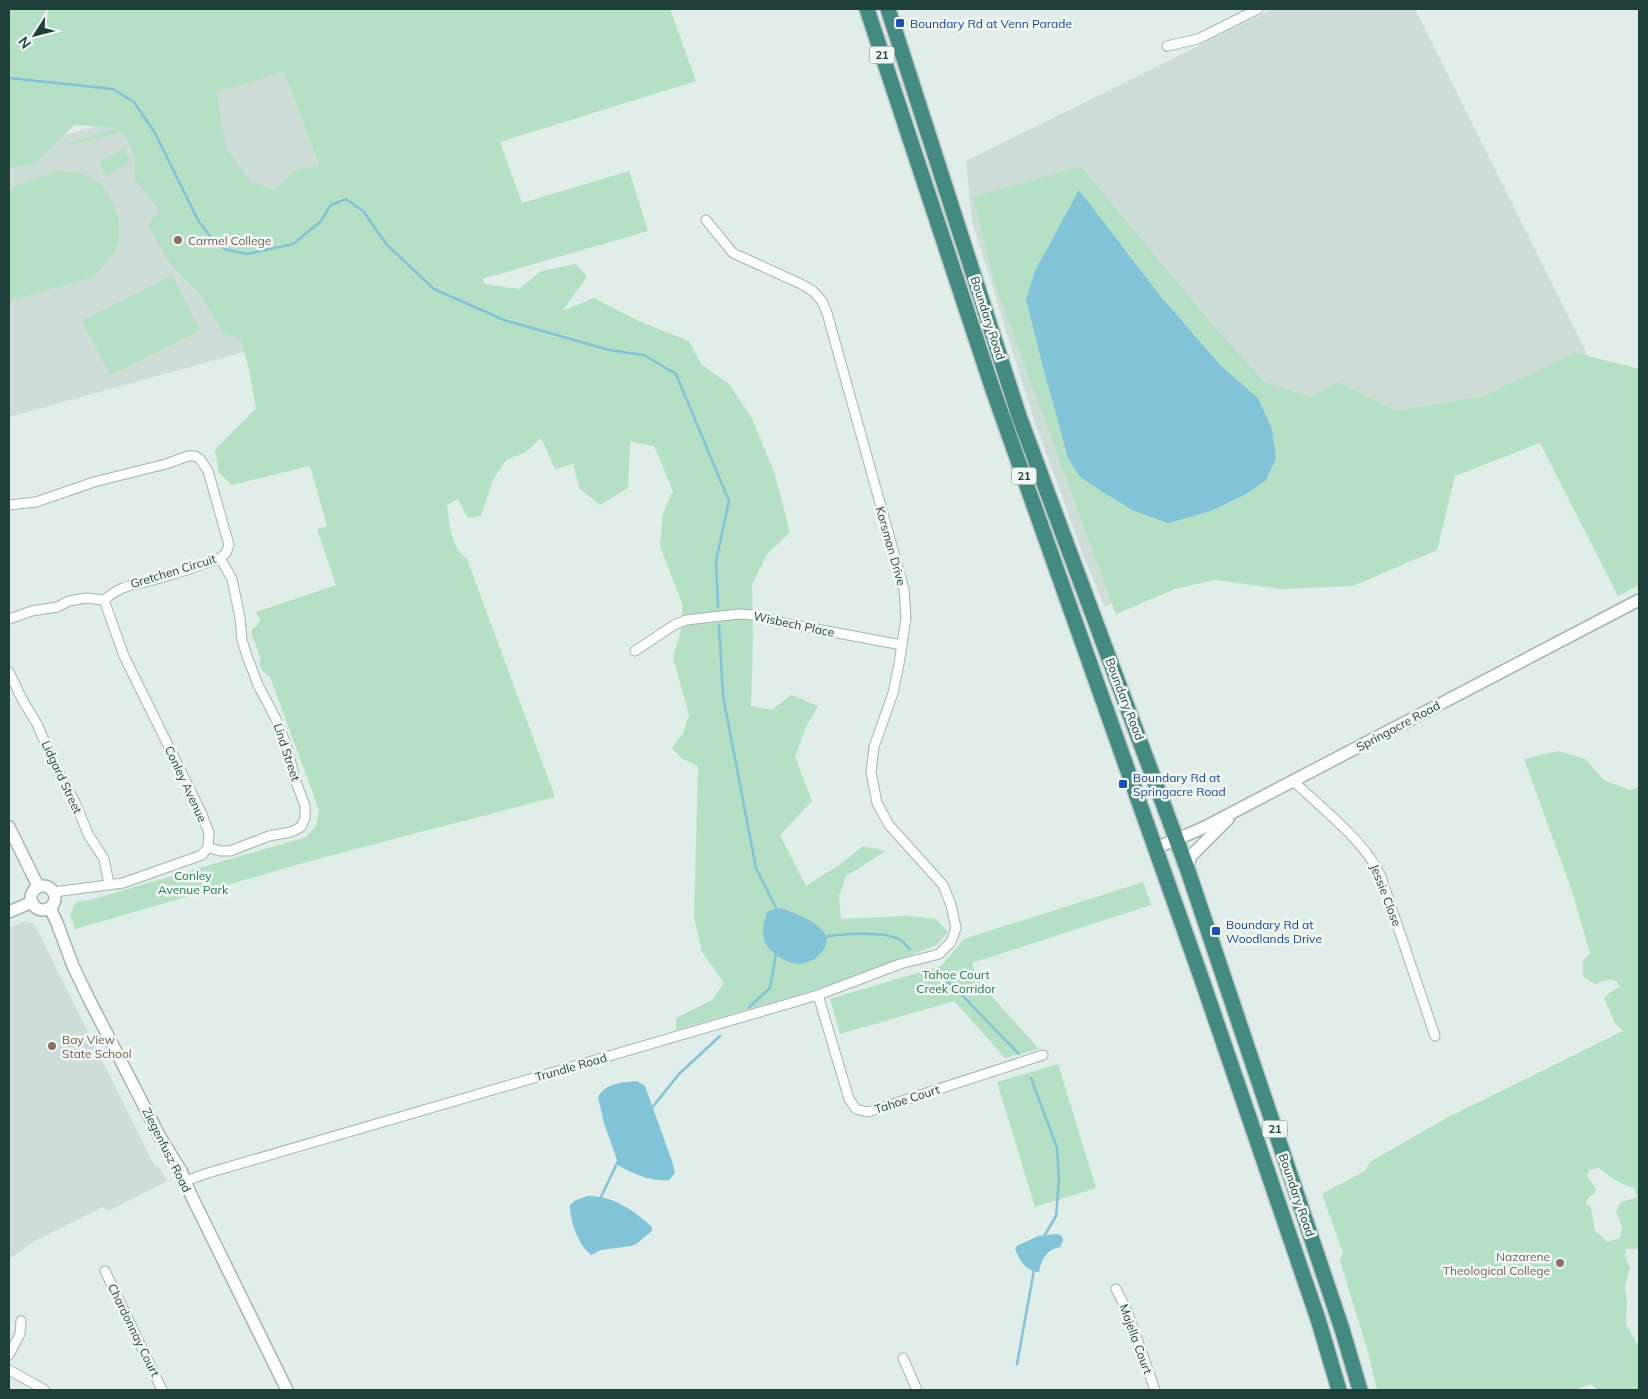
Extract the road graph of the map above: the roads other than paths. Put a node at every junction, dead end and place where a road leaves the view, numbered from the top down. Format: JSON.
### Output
{"nodes":[{"id":1,"x":867,"y":9,"type":"edge"},
{"id":2,"x":888,"y":9,"type":"edge"},
{"id":3,"x":1258,"y":9,"type":"edge"},
{"id":4,"x":1167,"y":46,"type":"dead end"},
{"id":5,"x":706,"y":220,"type":"dead end"},
{"id":6,"x":9,"y":505,"type":"edge"},
{"id":7,"x":220,"y":558,"type":"junction"},
{"id":8,"x":104,"y":600,"type":"junction"},
{"id":9,"x":1639,"y":600,"type":"edge"},
{"id":10,"x":9,"y":619,"type":"edge"},
{"id":11,"x":902,"y":644,"type":"junction"},
{"id":12,"x":635,"y":651,"type":"dead end"},
{"id":13,"x":9,"y":672,"type":"edge"},
{"id":14,"x":1293,"y":781,"type":"junction"},
{"id":15,"x":1238,"y":809,"type":"junction"},
{"id":16,"x":9,"y":827,"type":"edge"},
{"id":17,"x":1177,"y":840,"type":"junction"},
{"id":18,"x":208,"y":847,"type":"junction"},
{"id":19,"x":1156,"y":848,"type":"junction"},
{"id":20,"x":1187,"y":868,"type":"junction"},
{"id":21,"x":109,"y":884,"type":"junction"},
{"id":22,"x":38,"y":886,"type":"junction"},
{"id":23,"x":54,"y":892,"type":"junction"},
{"id":24,"x":32,"y":902,"type":"junction"},
{"id":25,"x":50,"y":908,"type":"junction"},
{"id":26,"x":9,"y":912,"type":"edge"},
{"id":27,"x":951,"y":942,"type":"joint"},
{"id":28,"x":818,"y":995,"type":"junction"},
{"id":29,"x":1435,"y":1036,"type":"dead end"},
{"id":30,"x":1043,"y":1055,"type":"dead end"},
{"id":31,"x":185,"y":1181,"type":"junction"},
{"id":32,"x":105,"y":1271,"type":"dead end"},
{"id":33,"x":1116,"y":1289,"type":"dead end"},
{"id":34,"x":21,"y":1321,"type":"dead end"},
{"id":35,"x":9,"y":1355,"type":"edge"},
{"id":36,"x":903,"y":1358,"type":"dead end"},
{"id":37,"x":9,"y":1370,"type":"edge"},
{"id":38,"x":46,"y":1390,"type":"edge"},
{"id":39,"x":162,"y":1390,"type":"edge"},
{"id":40,"x":287,"y":1390,"type":"edge"},
{"id":41,"x":917,"y":1390,"type":"edge"},
{"id":42,"x":1154,"y":1390,"type":"edge"},
{"id":43,"x":1339,"y":1390,"type":"edge"},
{"id":44,"x":1360,"y":1390,"type":"edge"}],
"edges":[{"from":1,"to":19,"type":"highway","name":"Boundary Road","number":"21"},
{"from":2,"to":17,"type":"highway","name":"Boundary Road","number":"21"},
{"from":3,"to":4,"type":"street"},
{"from":5,"to":11,"type":"street","name":"Korsman Drive"},
{"from":6,"to":7,"type":"street","name":"Gretchen Circuit"},
{"from":7,"to":8,"type":"street","name":"Gretchen Circuit"},
{"from":7,"to":18,"type":"street","name":"Lind Street"},
{"from":8,"to":10,"type":"street"},
{"from":8,"to":18,"type":"street","name":"Conley Avenue"},
{"from":9,"to":14,"type":"street","name":"Springacre Road"},
{"from":11,"to":12,"type":"street","name":"Wisbech Place"},
{"from":11,"to":27,"type":"street","name":"Korsman Drive"},
{"from":13,"to":21,"type":"street","name":"Lidgard Street"},
{"from":14,"to":15,"type":"street","name":"Springacre Road"},
{"from":14,"to":29,"type":"street","name":"Jessie Close"},
{"from":15,"to":17,"type":"street","name":"Springacre Road"},
{"from":15,"to":20,"type":"street"},
{"from":16,"to":22,"type":"street"},
{"from":17,"to":19,"type":"street","name":"Springacre Road"},
{"from":17,"to":20,"type":"highway","name":"Boundary Road","number":"21"},
{"from":18,"to":21,"type":"street"},
{"from":19,"to":43,"type":"highway","name":"Boundary Road","number":"21"},
{"from":20,"to":44,"type":"highway","name":"Boundary Road","number":"21"},
{"from":21,"to":23,"type":"street"},
{"from":22,"to":23,"type":"street"},
{"from":22,"to":24,"type":"street"},
{"from":23,"to":25,"type":"street"},
{"from":24,"to":25,"type":"street"},
{"from":24,"to":26,"type":"street"},
{"from":25,"to":31,"type":"street","name":"Ziegenfusz Road"},
{"from":27,"to":28,"type":"street","name":"Trundle Road"},
{"from":28,"to":30,"type":"street","name":"Tahoe Court"},
{"from":28,"to":31,"type":"street","name":"Trundle Road"},
{"from":31,"to":40,"type":"street","name":"Ziegenfusz Road"},
{"from":32,"to":39,"type":"street","name":"Chardonnay Court"},
{"from":33,"to":42,"type":"street","name":"Majella Court"},
{"from":34,"to":35,"type":"street"},
{"from":36,"to":41,"type":"street"},
{"from":37,"to":38,"type":"street"}]}
